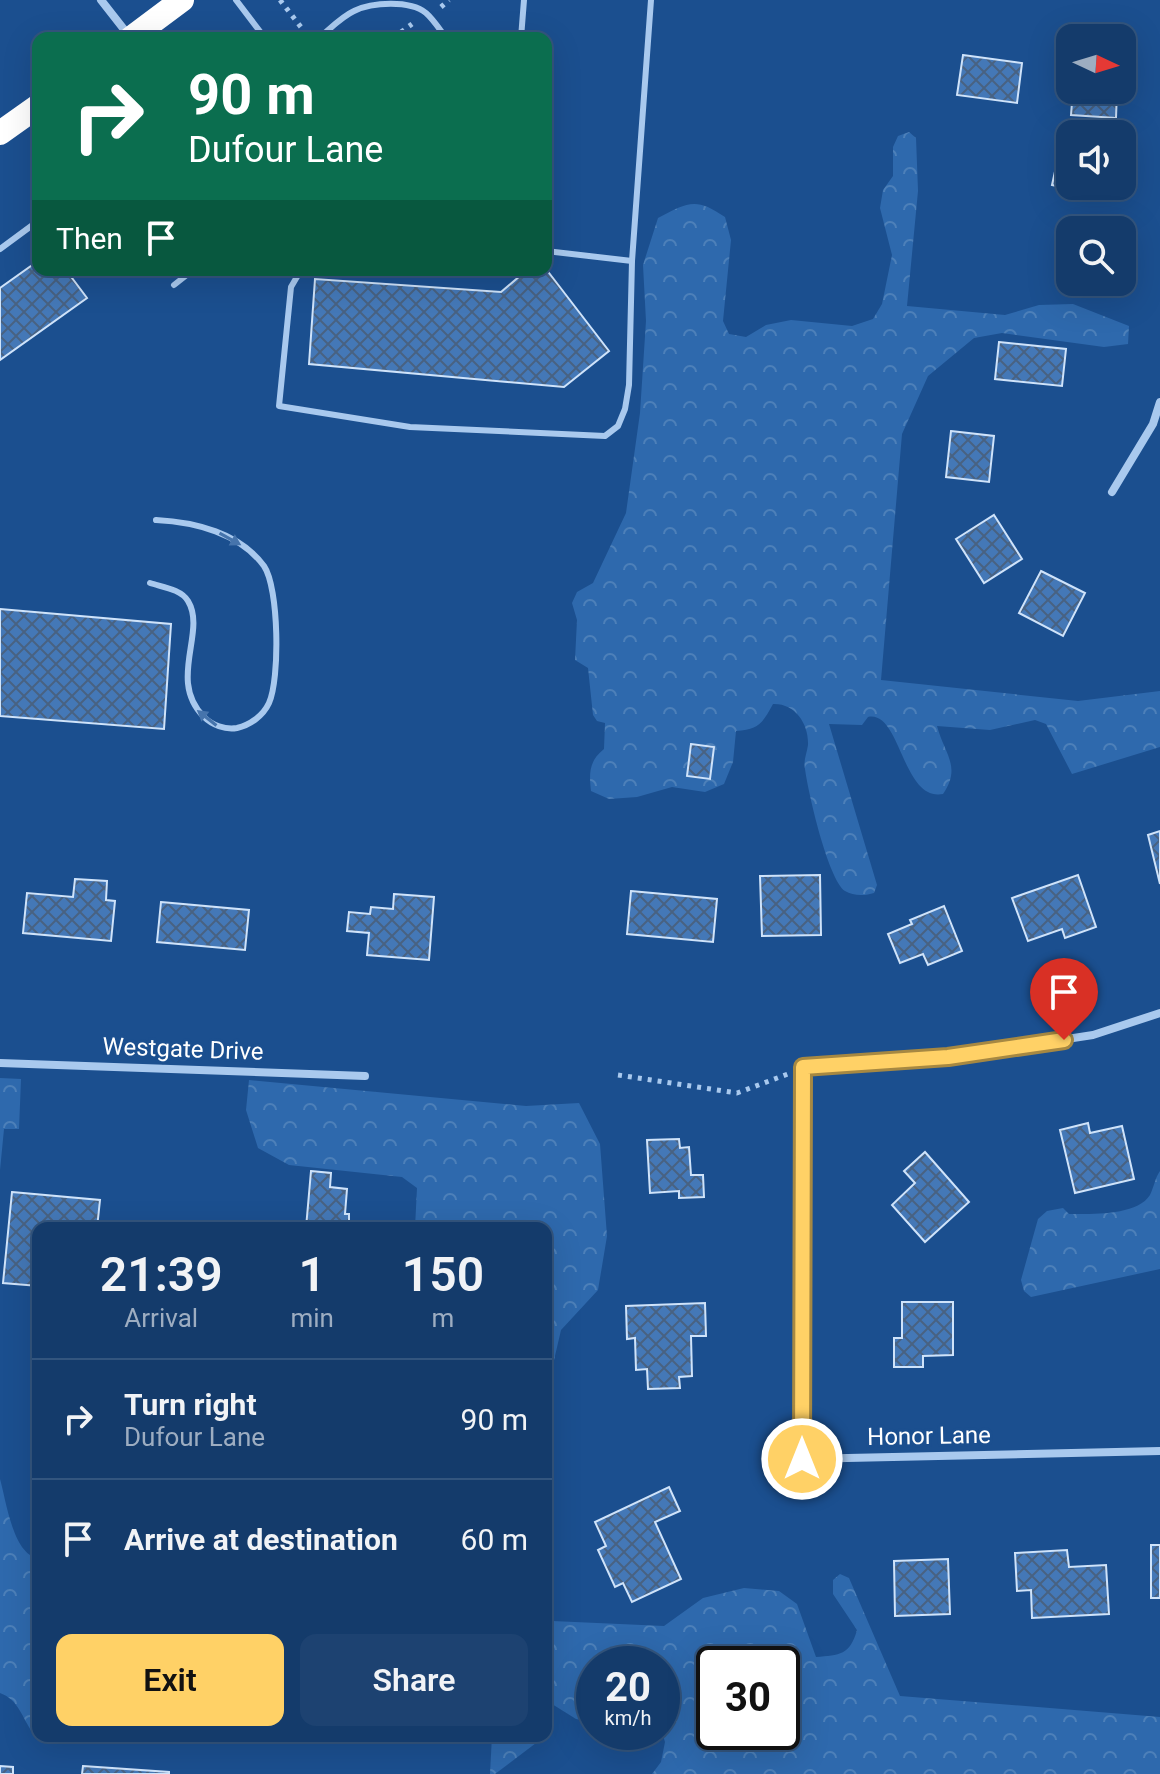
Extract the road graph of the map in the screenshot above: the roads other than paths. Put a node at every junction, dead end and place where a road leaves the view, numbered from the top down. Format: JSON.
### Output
{"nodes":[{"id":1,"x":101,"y":0,"type":"edge"},
{"id":2,"x":182,"y":0,"type":"edge"},
{"id":3,"x":236,"y":0,"type":"edge"},
{"id":4,"x":524,"y":0,"type":"edge"},
{"id":5,"x":651,"y":0,"type":"edge"},
{"id":6,"x":126,"y":32,"type":"edge"},
{"id":7,"x":139,"y":32,"type":"edge"},
{"id":8,"x":260,"y":32,"type":"edge"},
{"id":9,"x":326,"y":32,"type":"edge"},
{"id":10,"x":441,"y":32,"type":"edge"},
{"id":11,"x":521,"y":32,"type":"edge"},
{"id":12,"x":32,"y":110,"type":"edge"},
{"id":13,"x":1,"y":129,"type":"edge"},
{"id":14,"x":32,"y":225,"type":"edge"},
{"id":15,"x":0,"y":249,"type":"edge"},
{"id":16,"x":552,"y":252,"type":"edge"},
{"id":17,"x":632,"y":261,"type":"junction"},
{"id":18,"x":185,"y":276,"type":"edge"},
{"id":19,"x":297,"y":276,"type":"edge"},
{"id":20,"x":174,"y":285,"type":"dead end"},
{"id":21,"x":1160,"y":402,"type":"edge"},
{"id":22,"x":1112,"y":492,"type":"dead end"},
{"id":23,"x":156,"y":520,"type":"dead end"},
{"id":24,"x":150,"y":583,"type":"dead end"},
{"id":25,"x":1160,"y":1013,"type":"edge"},
{"id":26,"x":0,"y":1063,"type":"edge"},
{"id":27,"x":365,"y":1076,"type":"dead end"},
{"id":28,"x":1160,"y":1451,"type":"edge"}],
"edges":[{"from":1,"to":6,"type":"street"},
{"from":2,"to":7,"type":"highway"},
{"from":3,"to":8,"type":"lane"},
{"from":4,"to":11,"type":"lane"},
{"from":5,"to":17,"type":"lane"},
{"from":9,"to":10,"type":"lane"},
{"from":12,"to":13,"type":"highway"},
{"from":14,"to":15,"type":"lane"},
{"from":16,"to":17,"type":"lane"},
{"from":17,"to":19,"type":"lane"},
{"from":18,"to":20,"type":"lane"},
{"from":21,"to":22,"type":"street"},
{"from":23,"to":24,"type":"lane","one_way":true},
{"from":25,"to":28,"type":"street","name":"Honor Lane"},
{"from":26,"to":27,"type":"street","name":"Westgate Drive"}]}
